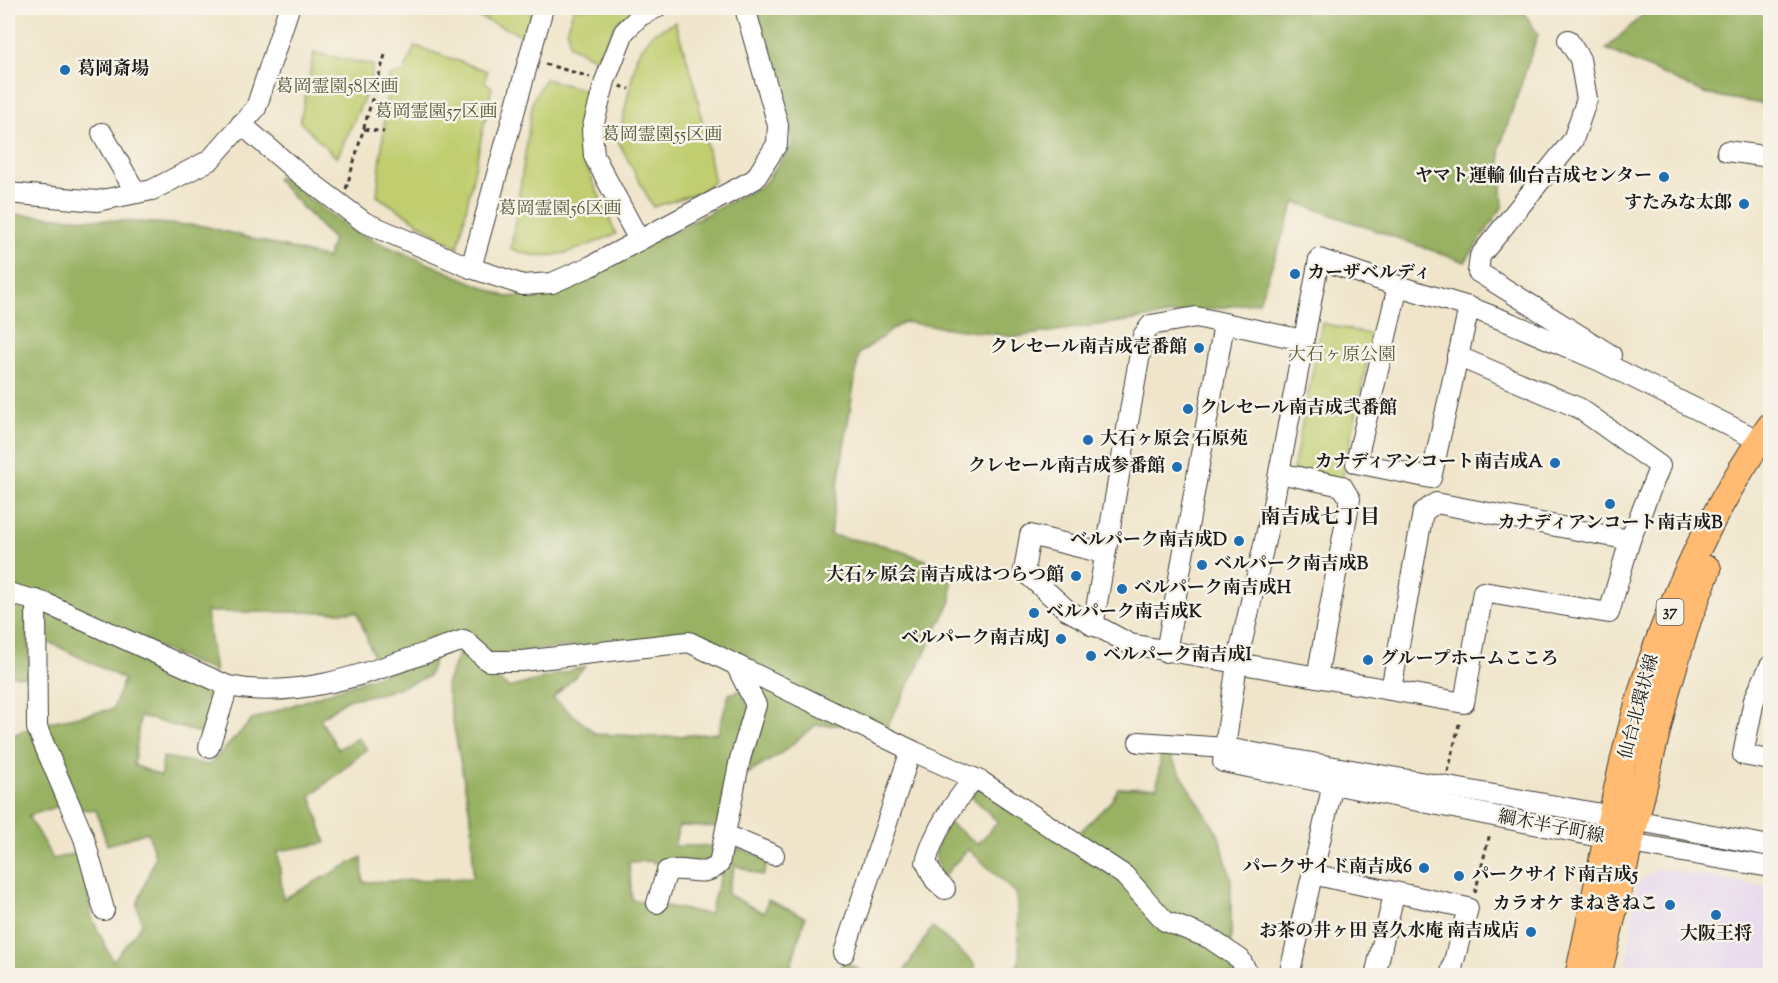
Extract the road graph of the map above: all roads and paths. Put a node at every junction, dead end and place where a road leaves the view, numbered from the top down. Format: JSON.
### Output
{"nodes":[{"id":1,"x":289,"y":8,"type":"edge"},
{"id":2,"x":543,"y":8,"type":"edge"},
{"id":3,"x":656,"y":8,"type":"edge"},
{"id":4,"x":745,"y":8,"type":"edge"},
{"id":5,"x":1568,"y":40,"type":"dead end"},
{"id":6,"x":385,"y":55,"type":"dead end"},
{"id":7,"x":529,"y":59,"type":"junction"},
{"id":8,"x":605,"y":81,"type":"junction"},
{"id":9,"x":630,"y":88,"type":"dead end"},
{"id":10,"x":241,"y":124,"type":"junction"},
{"id":11,"x":364,"y":129,"type":"junction"},
{"id":12,"x":384,"y":132,"type":"dead end"},
{"id":13,"x":102,"y":133,"type":"dead end"},
{"id":14,"x":1727,"y":152,"type":"dead end"},
{"id":15,"x":1770,"y":157,"type":"edge"},
{"id":16,"x":8,"y":193,"type":"edge"},
{"id":17,"x":136,"y":193,"type":"junction"},
{"id":18,"x":342,"y":205,"type":"junction"},
{"id":19,"x":639,"y":240,"type":"junction"},
{"id":20,"x":471,"y":268,"type":"junction"},
{"id":21,"x":1398,"y":286,"type":"junction"},
{"id":22,"x":1469,"y":307,"type":"junction"},
{"id":23,"x":1224,"y":324,"type":"junction"},
{"id":24,"x":1303,"y":340,"type":"junction"},
{"id":25,"x":1457,"y":356,"type":"junction"},
{"id":26,"x":1644,"y":383,"type":"junction"},
{"id":27,"x":1767,"y":441,"type":"edge"},
{"id":28,"x":1279,"y":473,"type":"junction"},
{"id":29,"x":1630,"y":540,"type":"junction"},
{"id":30,"x":1104,"y":553,"type":"junction"},
{"id":31,"x":8,"y":593,"type":"edge"},
{"id":32,"x":36,"y":600,"type":"junction"},
{"id":33,"x":1093,"y":626,"type":"junction"},
{"id":34,"x":1166,"y":652,"type":"junction"},
{"id":35,"x":1237,"y":663,"type":"junction"},
{"id":36,"x":736,"y":665,"type":"junction"},
{"id":37,"x":1770,"y":666,"type":"edge"},
{"id":38,"x":1317,"y":677,"type":"junction"},
{"id":39,"x":228,"y":686,"type":"junction"},
{"id":40,"x":1391,"y":690,"type":"junction"},
{"id":41,"x":1464,"y":703,"type":"junction"},
{"id":42,"x":1139,"y":742,"type":"dead end"},
{"id":43,"x":209,"y":747,"type":"dead end"},
{"id":44,"x":1226,"y":748,"type":"junction"},
{"id":45,"x":910,"y":750,"type":"junction"},
{"id":46,"x":1770,"y":760,"type":"edge"},
{"id":47,"x":1448,"y":775,"type":"dead end"},
{"id":48,"x":1334,"y":776,"type":"junction"},
{"id":49,"x":974,"y":778,"type":"junction"},
{"id":50,"x":1491,"y":830,"type":"dead end"},
{"id":51,"x":1622,"y":830,"type":"junction"},
{"id":52,"x":724,"y":836,"type":"junction"},
{"id":53,"x":1770,"y":846,"type":"edge"},
{"id":54,"x":774,"y":855,"type":"dead end"},
{"id":55,"x":1770,"y":867,"type":"edge"},
{"id":56,"x":1312,"y":874,"type":"junction"},
{"id":57,"x":945,"y":889,"type":"dead end"},
{"id":58,"x":1394,"y":894,"type":"junction"},
{"id":59,"x":657,"y":903,"type":"dead end"},
{"id":60,"x":1467,"y":908,"type":"junction"},
{"id":61,"x":104,"y":910,"type":"dead end"},
{"id":62,"x":844,"y":953,"type":"dead end"},
{"id":63,"x":1245,"y":967,"type":"edge"},
{"id":64,"x":1289,"y":975,"type":"edge"},
{"id":65,"x":1375,"y":975,"type":"edge"},
{"id":66,"x":1450,"y":975,"type":"edge"},
{"id":67,"x":1578,"y":975,"type":"edge"},
{"id":68,"x":1598,"y":975,"type":"edge"}],
"edges":[{"from":1,"to":10,"type":"street"},
{"from":2,"to":7,"type":"street"},
{"from":3,"to":8,"type":"street"},
{"from":4,"to":19,"type":"street"},
{"from":5,"to":26,"type":"street"},
{"from":6,"to":11,"type":"path"},
{"from":7,"to":8,"type":"path"},
{"from":7,"to":20,"type":"street"},
{"from":8,"to":9,"type":"path"},
{"from":8,"to":19,"type":"street"},
{"from":10,"to":17,"type":"street"},
{"from":10,"to":18,"type":"street"},
{"from":11,"to":12,"type":"path"},
{"from":11,"to":18,"type":"path"},
{"from":13,"to":17,"type":"street"},
{"from":14,"to":15,"type":"street"},
{"from":16,"to":17,"type":"street"},
{"from":18,"to":20,"type":"street"},
{"from":19,"to":20,"type":"street"},
{"from":21,"to":22,"type":"street"},
{"from":21,"to":24,"type":"street"},
{"from":21,"to":25,"type":"street"},
{"from":22,"to":25,"type":"street"},
{"from":22,"to":26,"type":"street"},
{"from":23,"to":24,"type":"street"},
{"from":23,"to":30,"type":"street"},
{"from":23,"to":34,"type":"street"},
{"from":24,"to":28,"type":"street"},
{"from":25,"to":29,"type":"street"},
{"from":26,"to":27,"type":"street"},
{"from":27,"to":51,"type":"main road","name":"仙台北環状線","number":"37"},
{"from":28,"to":35,"type":"street"},
{"from":28,"to":38,"type":"street"},
{"from":29,"to":40,"type":"street"},
{"from":29,"to":41,"type":"street"},
{"from":30,"to":33,"type":"street"},
{"from":30,"to":33,"type":"street"},
{"from":31,"to":32,"type":"street"},
{"from":32,"to":39,"type":"street"},
{"from":32,"to":61,"type":"street"},
{"from":33,"to":34,"type":"street"},
{"from":34,"to":35,"type":"street"},
{"from":35,"to":38,"type":"street"},
{"from":35,"to":44,"type":"street"},
{"from":36,"to":39,"type":"street"},
{"from":36,"to":45,"type":"street"},
{"from":36,"to":52,"type":"street"},
{"from":37,"to":46,"type":"street"},
{"from":38,"to":40,"type":"street"},
{"from":39,"to":43,"type":"street"},
{"from":40,"to":41,"type":"street"},
{"from":41,"to":47,"type":"path"},
{"from":42,"to":44,"type":"street","name":"綱木半子町線"},
{"from":44,"to":48,"type":"street","name":"綱木半子町線"},
{"from":45,"to":49,"type":"street"},
{"from":45,"to":62,"type":"street"},
{"from":48,"to":51,"type":"street","name":"綱木半子町線"},
{"from":48,"to":56,"type":"street"},
{"from":49,"to":57,"type":"street"},
{"from":49,"to":63,"type":"street"},
{"from":50,"to":60,"type":"path"},
{"from":51,"to":53,"type":"street"},
{"from":51,"to":55,"type":"street","name":"綱木半子町線"},
{"from":51,"to":67,"type":"main road","name":"仙台北環状線","number":"37"},
{"from":51,"to":68,"type":"main road","name":"仙台北環状線","number":"37"},
{"from":52,"to":54,"type":"street"},
{"from":52,"to":59,"type":"street"},
{"from":56,"to":58,"type":"street"},
{"from":56,"to":64,"type":"street"},
{"from":58,"to":60,"type":"street"},
{"from":58,"to":65,"type":"street"},
{"from":60,"to":66,"type":"street"}]}
